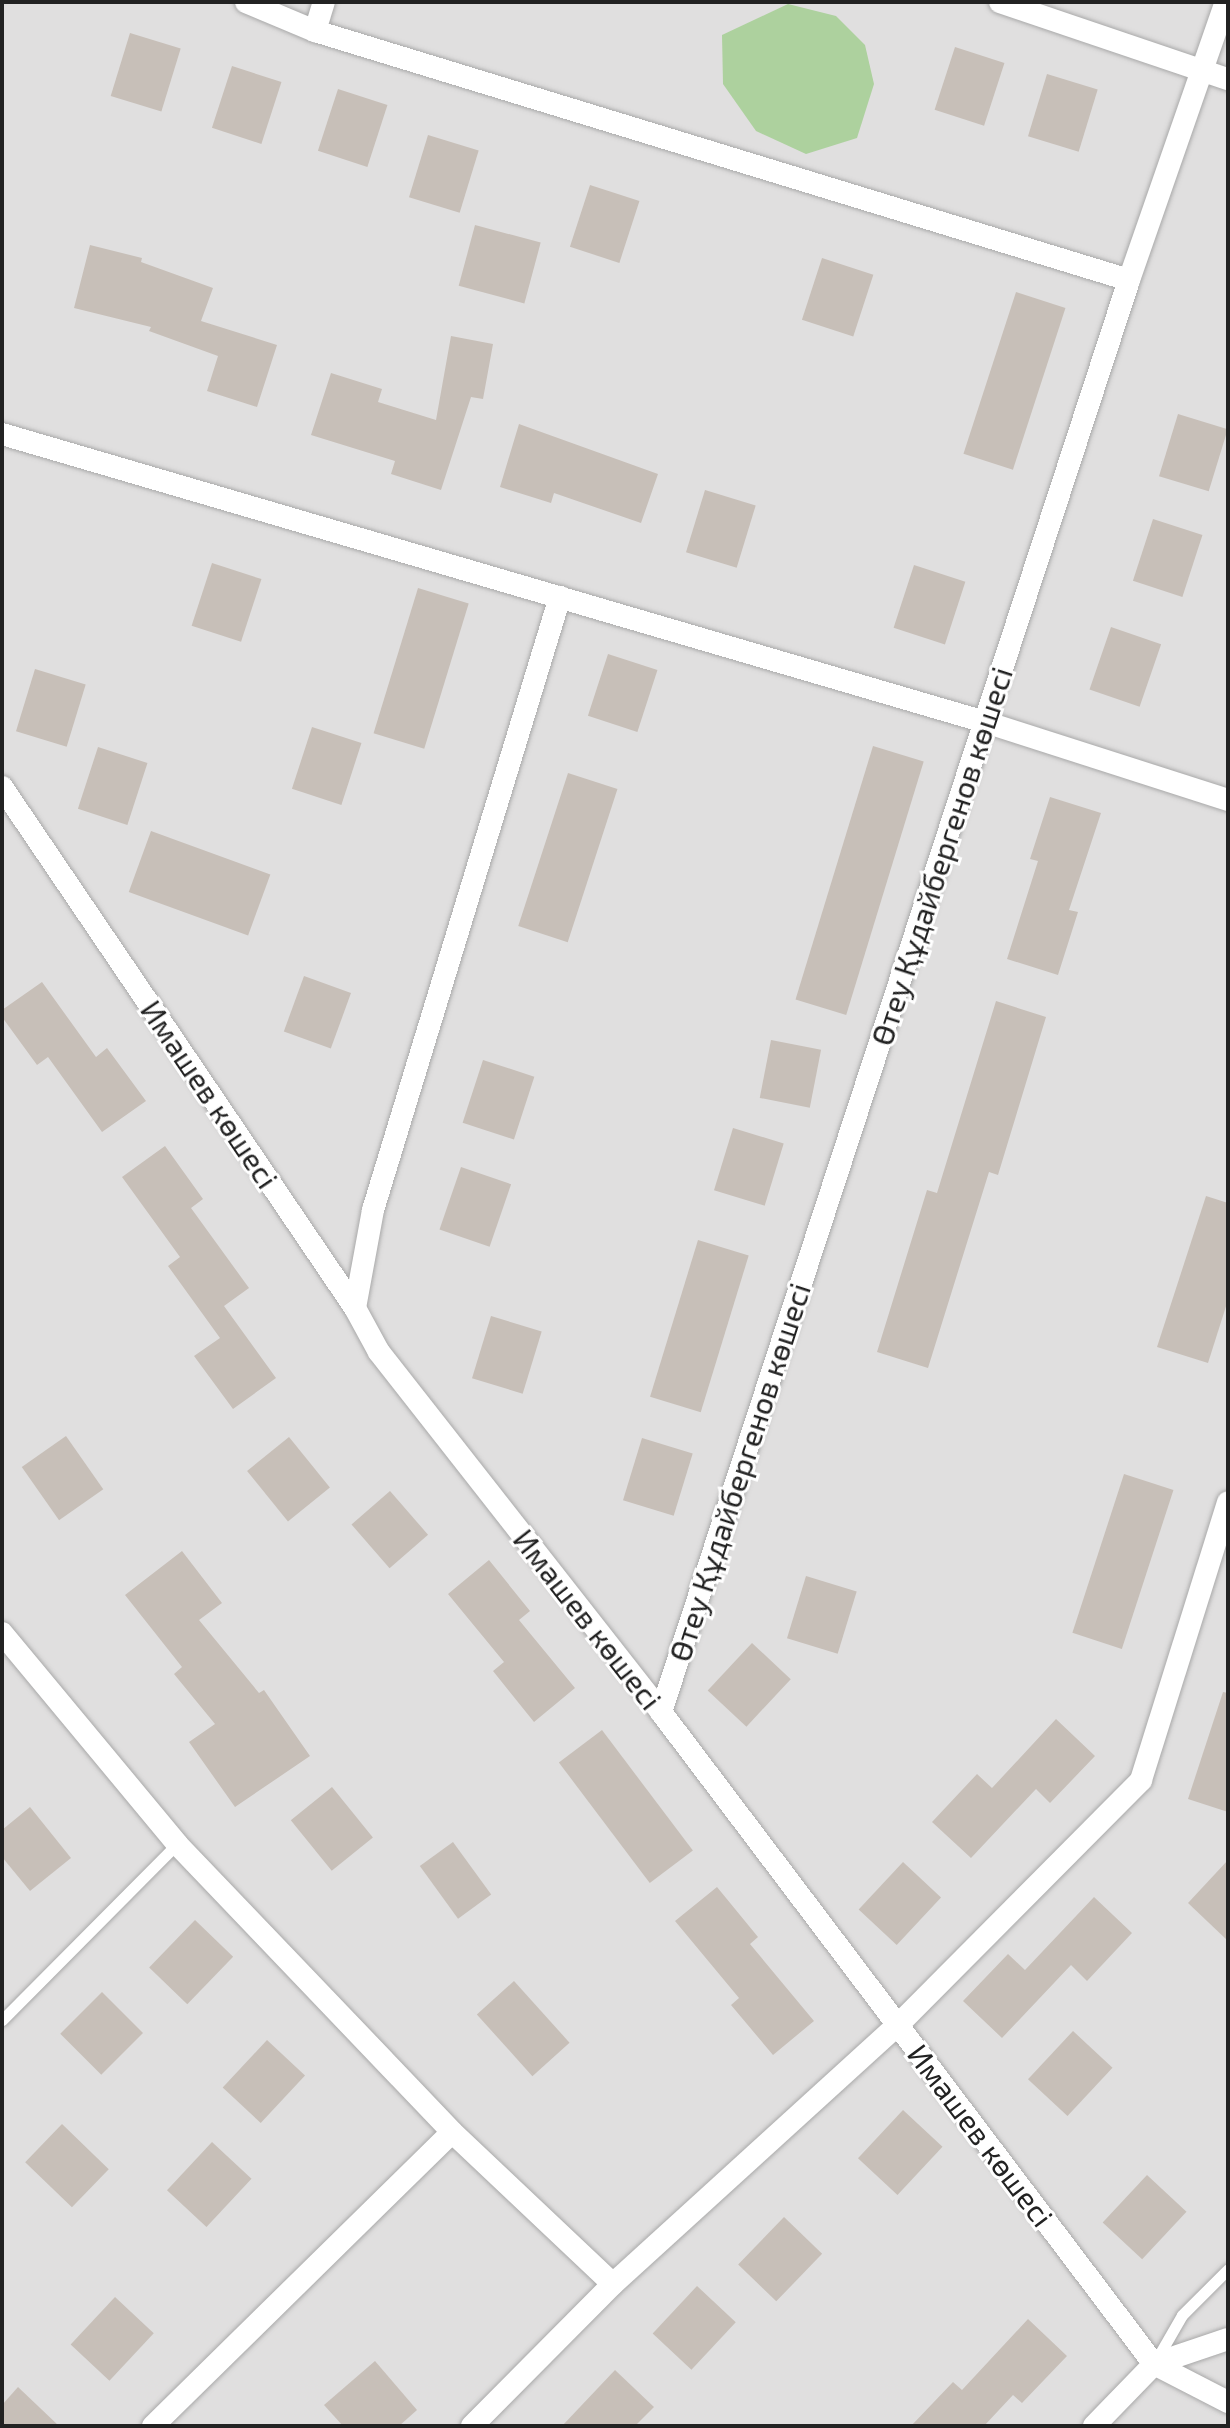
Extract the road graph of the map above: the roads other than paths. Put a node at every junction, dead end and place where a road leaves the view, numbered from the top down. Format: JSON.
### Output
{"nodes":[{"id":1,"x":246,"y":2,"type":"edge"},
{"id":2,"x":324,"y":2,"type":"edge"},
{"id":3,"x":1000,"y":2,"type":"edge"},
{"id":4,"x":1226,"y":2,"type":"edge"},
{"id":5,"x":315,"y":31,"type":"junction"},
{"id":6,"x":1202,"y":71,"type":"junction"},
{"id":7,"x":1228,"y":79,"type":"edge"},
{"id":8,"x":1129,"y":280,"type":"junction"},
{"id":9,"x":2,"y":434,"type":"edge"},
{"id":10,"x":560,"y":597,"type":"junction"},
{"id":11,"x":985,"y":722,"type":"junction"},
{"id":12,"x":2,"y":787,"type":"edge"},
{"id":13,"x":1228,"y":800,"type":"edge"},
{"id":14,"x":355,"y":1308,"type":"junction"},
{"id":15,"x":1228,"y":1502,"type":"edge"},
{"id":16,"x":2,"y":1633,"type":"edge"},
{"id":17,"x":661,"y":1712,"type":"junction"},
{"id":18,"x":177,"y":1844,"type":"junction"},
{"id":19,"x":2,"y":2020,"type":"edge"},
{"id":20,"x":898,"y":2025,"type":"junction"},
{"id":21,"x":452,"y":2132,"type":"junction"},
{"id":22,"x":1228,"y":2269,"type":"edge"},
{"id":23,"x":613,"y":2284,"type":"junction"},
{"id":24,"x":1228,"y":2339,"type":"edge"},
{"id":25,"x":1154,"y":2364,"type":"junction"},
{"id":26,"x":1228,"y":2402,"type":"edge"},
{"id":27,"x":153,"y":2426,"type":"edge"},
{"id":28,"x":472,"y":2426,"type":"edge"},
{"id":29,"x":1094,"y":2426,"type":"edge"}],
"edges":[{"from":1,"to":5,"type":"street"},
{"from":2,"to":5,"type":"street"},
{"from":3,"to":6,"type":"street"},
{"from":4,"to":6,"type":"street","name":"Өтеу Құдайбергенов көшесі"},
{"from":5,"to":8,"type":"street"},
{"from":6,"to":7,"type":"street"},
{"from":6,"to":8,"type":"street","name":"Өтеу Құдайбергенов көшесі"},
{"from":8,"to":11,"type":"street","name":"Өтеу Құдайбергенов көшесі"},
{"from":9,"to":10,"type":"street"},
{"from":10,"to":11,"type":"street"},
{"from":10,"to":14,"type":"street"},
{"from":11,"to":13,"type":"street"},
{"from":11,"to":17,"type":"street","name":"Өтеу Құдайбергенов көшесі"},
{"from":12,"to":14,"type":"street","name":"Имашев көшесі"},
{"from":14,"to":17,"type":"street","name":"Имашев көшесі"},
{"from":15,"to":20,"type":"street"},
{"from":16,"to":18,"type":"street"},
{"from":17,"to":20,"type":"street","name":"Имашев көшесі"},
{"from":18,"to":19,"type":"lane"},
{"from":18,"to":21,"type":"street"},
{"from":20,"to":23,"type":"street"},
{"from":20,"to":25,"type":"street","name":"Имашев көшесі"},
{"from":21,"to":23,"type":"street"},
{"from":21,"to":27,"type":"street"},
{"from":22,"to":25,"type":"lane"},
{"from":23,"to":28,"type":"street"},
{"from":24,"to":25,"type":"street"},
{"from":25,"to":26,"type":"street","name":"Имашев көшесі"},
{"from":25,"to":29,"type":"street"}]}
